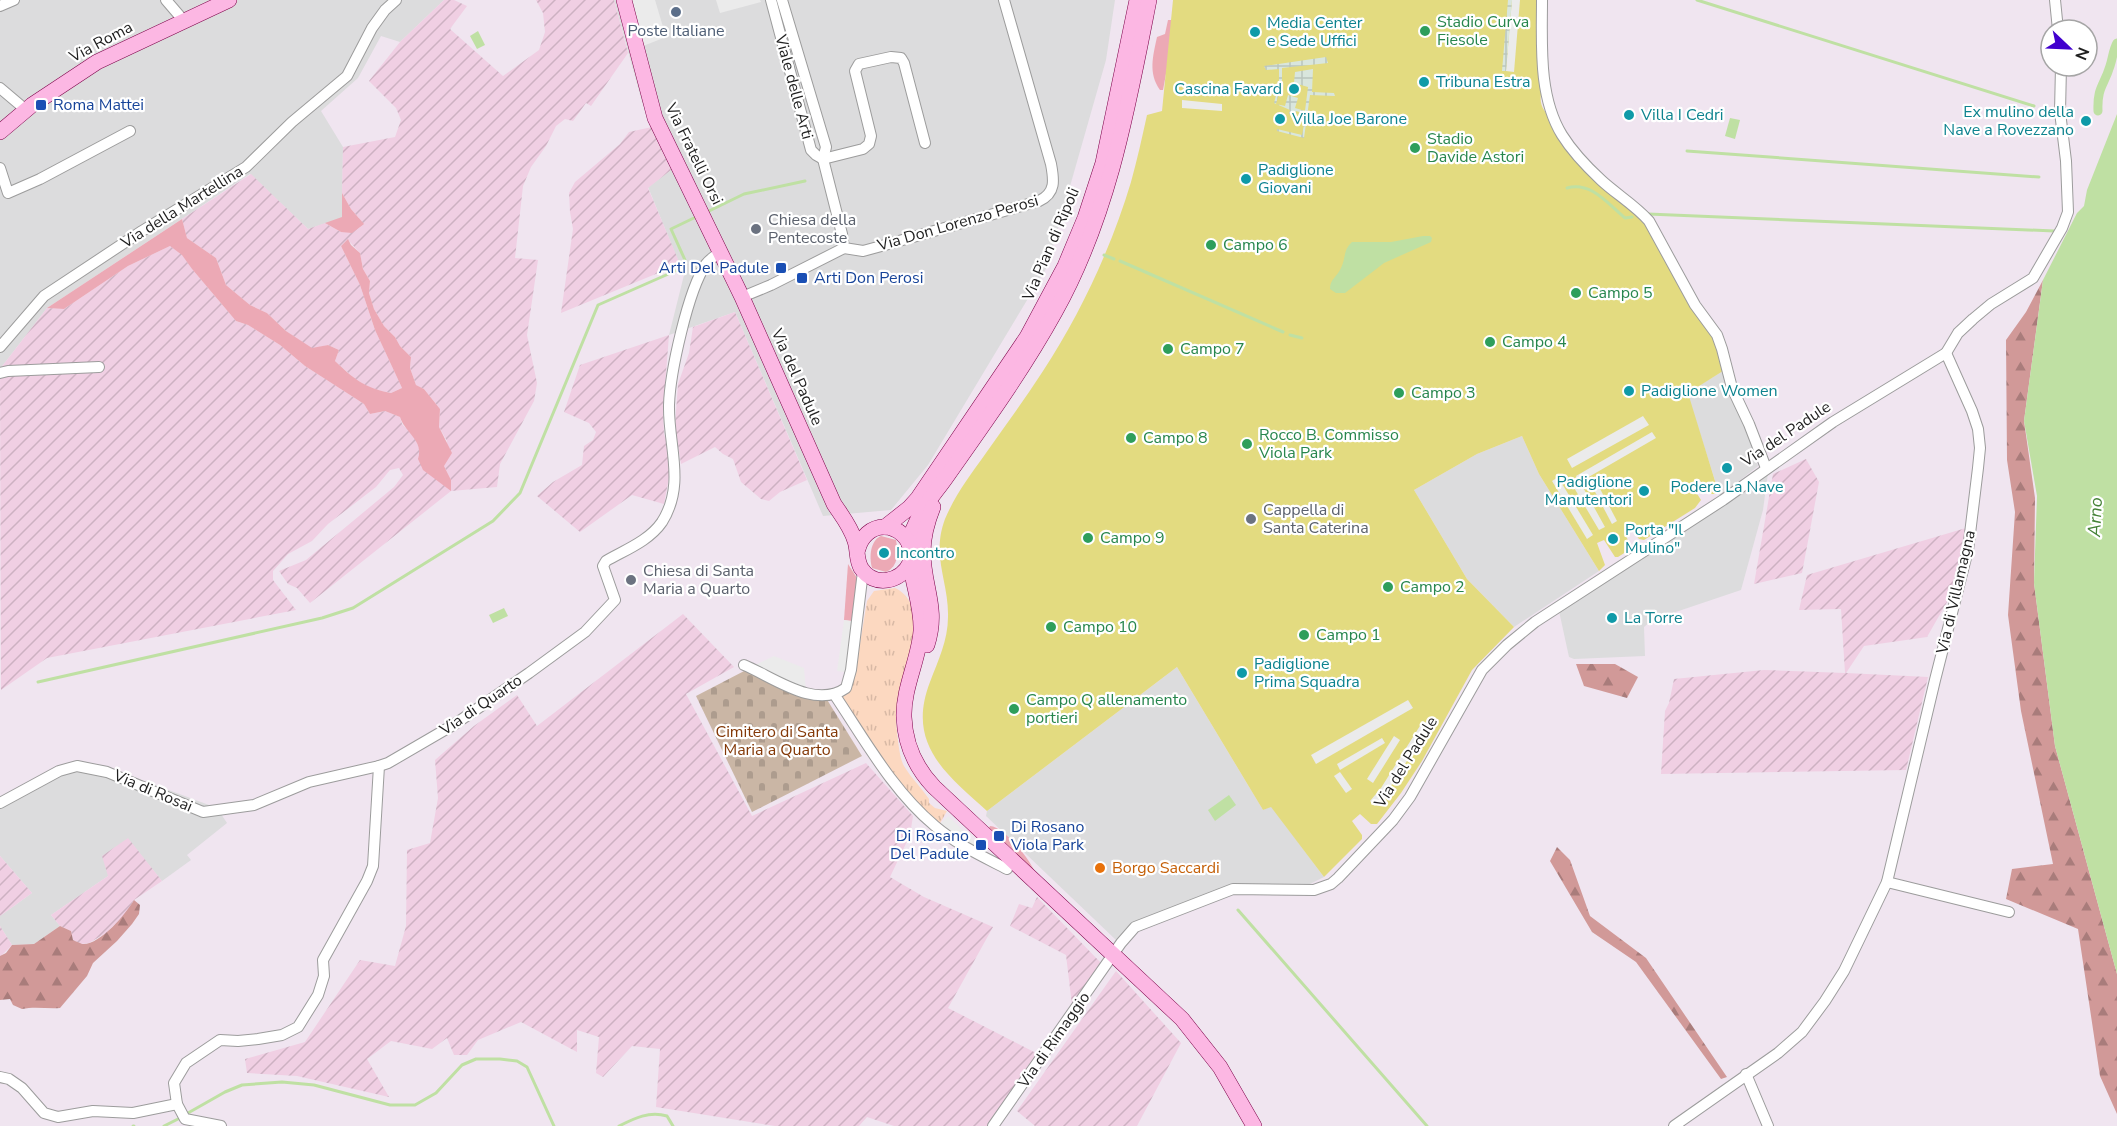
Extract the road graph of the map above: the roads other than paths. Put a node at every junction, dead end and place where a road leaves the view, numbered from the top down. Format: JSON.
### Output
{"nodes":[{"id":1,"x":14,"y":0,"type":"edge"},
{"id":2,"x":166,"y":0,"type":"edge"},
{"id":3,"x":229,"y":0,"type":"edge"},
{"id":4,"x":396,"y":0,"type":"edge"},
{"id":5,"x":624,"y":0,"type":"edge"},
{"id":6,"x":1004,"y":0,"type":"edge"},
{"id":7,"x":1137,"y":0,"type":"edge"},
{"id":8,"x":1149,"y":0,"type":"edge"},
{"id":9,"x":1542,"y":0,"type":"edge"},
{"id":10,"x":2055,"y":0,"type":"edge"},
{"id":11,"x":778,"y":4,"type":"edge"},
{"id":12,"x":0,"y":6,"type":"edge"},
{"id":13,"x":2057,"y":18,"type":"edge"},
{"id":14,"x":184,"y":21,"type":"junction"},
{"id":15,"x":2061,"y":78,"type":"edge"},
{"id":16,"x":0,"y":88,"type":"edge"},
{"id":17,"x":26,"y":110,"type":"junction"},
{"id":18,"x":130,"y":131,"type":"dead end"},
{"id":19,"x":0,"y":132,"type":"edge"},
{"id":20,"x":925,"y":143,"type":"dead end"},
{"id":21,"x":823,"y":159,"type":"junction"},
{"id":22,"x":0,"y":168,"type":"edge"},
{"id":23,"x":4,"y":196,"type":"edge"},
{"id":24,"x":844,"y":248,"type":"junction"},
{"id":25,"x":720,"y":252,"type":"junction"},
{"id":26,"x":742,"y":297,"type":"junction"},
{"id":27,"x":1,"y":345,"type":"edge"},
{"id":28,"x":1946,"y":353,"type":"junction"},
{"id":29,"x":99,"y":367,"type":"dead end"},
{"id":30,"x":0,"y":374,"type":"edge"},
{"id":31,"x":1766,"y":468,"type":"junction"},
{"id":32,"x":944,"y":480,"type":"junction"},
{"id":33,"x":843,"y":516,"type":"junction"},
{"id":34,"x":878,"y":529,"type":"junction"},
{"id":35,"x":909,"y":544,"type":"junction"},
{"id":36,"x":858,"y":549,"type":"junction"},
{"id":37,"x":910,"y":562,"type":"junction"},
{"id":38,"x":863,"y":571,"type":"junction"},
{"id":39,"x":885,"y":580,"type":"junction"},
{"id":40,"x":918,"y":601,"type":"junction"},
{"id":41,"x":858,"y":618,"type":"junction"},
{"id":42,"x":744,"y":665,"type":"dead end"},
{"id":43,"x":912,"y":677,"type":"junction"},
{"id":44,"x":833,"y":694,"type":"junction"},
{"id":45,"x":379,"y":766,"type":"junction"},
{"id":46,"x":0,"y":803,"type":"edge"},
{"id":47,"x":1007,"y":869,"type":"dead end"},
{"id":48,"x":1887,"y":882,"type":"junction"},
{"id":49,"x":2009,"y":912,"type":"dead end"},
{"id":50,"x":1114,"y":954,"type":"junction"},
{"id":51,"x":1746,"y":1074,"type":"junction"},
{"id":52,"x":0,"y":1077,"type":"edge"},
{"id":53,"x":177,"y":1104,"type":"junction"},
{"id":54,"x":221,"y":1126,"type":"edge"},
{"id":55,"x":993,"y":1126,"type":"edge"},
{"id":56,"x":1254,"y":1126,"type":"edge"},
{"id":57,"x":1674,"y":1126,"type":"edge"},
{"id":58,"x":1768,"y":1126,"type":"edge"}],
"edges":[{"from":1,"to":12,"type":"street"},
{"from":2,"to":14,"type":"street"},
{"from":3,"to":14,"type":"main road","name":"Via Roma"},
{"from":4,"to":27,"type":"street","name":"Via della Martellina"},
{"from":5,"to":25,"type":"main road","name":"Via Fratelli Orsi"},
{"from":6,"to":24,"type":"street","name":"Via Don Lorenzo Perosi"},
{"from":7,"to":34,"type":"main road","name":"Via Pian di Ripoli"},
{"from":8,"to":32,"type":"main road","name":"Via Pian di Ripoli"},
{"from":9,"to":31,"type":"street"},
{"from":10,"to":13,"type":"street"},
{"from":11,"to":21,"type":"street","name":"Viale delle Arti"},
{"from":11,"to":21,"type":"street","name":"Viale delle Arti"},
{"from":14,"to":17,"type":"main road","name":"Via Roma"},
{"from":15,"to":28,"type":"street"},
{"from":16,"to":17,"type":"street"},
{"from":17,"to":19,"type":"main road","name":"Via Roma"},
{"from":18,"to":23,"type":"street"},
{"from":20,"to":21,"type":"street"},
{"from":21,"to":24,"type":"street","name":"Viale delle Arti"},
{"from":22,"to":23,"type":"street"},
{"from":24,"to":26,"type":"street"},
{"from":25,"to":26,"type":"main road","name":"Via del Padule"},
{"from":25,"to":45,"type":"street","name":"Via di Quarto"},
{"from":26,"to":33,"type":"main road","name":"Via del Padule"},
{"from":28,"to":31,"type":"street","name":"Via del Padule"},
{"from":28,"to":48,"type":"street","name":"Via di Villamagna"},
{"from":29,"to":30,"type":"street"},
{"from":31,"to":50,"type":"street","name":"Via del Padule"},
{"from":32,"to":35,"type":"main road","name":"Via Pian di Ripoli"},
{"from":32,"to":43,"type":"main road","name":"Via Pian di Ripoli"},
{"from":33,"to":34,"type":"main road"},
{"from":33,"to":36,"type":"main road","name":"Via del Padule"},
{"from":34,"to":35,"type":"main road"},
{"from":34,"to":36,"type":"main road"},
{"from":35,"to":37,"type":"main road"},
{"from":36,"to":38,"type":"main road","name":"Via del Padule"},
{"from":37,"to":39,"type":"main road","name":"Via del Padule"},
{"from":37,"to":40,"type":"main road"},
{"from":38,"to":39,"type":"main road"},
{"from":38,"to":41,"type":"street","name":"Via del Padule"},
{"from":39,"to":40,"type":"main road"},
{"from":39,"to":41,"type":"street","name":"Via del Padule"},
{"from":40,"to":43,"type":"main road"},
{"from":41,"to":44,"type":"street","name":"Via del Padule"},
{"from":42,"to":44,"type":"street"},
{"from":43,"to":50,"type":"main road"},
{"from":44,"to":47,"type":"street"},
{"from":45,"to":46,"type":"street","name":"Via di Rosai"},
{"from":45,"to":53,"type":"street"},
{"from":48,"to":49,"type":"street"},
{"from":48,"to":51,"type":"street","name":"Via di Villamagna"},
{"from":50,"to":55,"type":"street","name":"Via di Rimaggio"},
{"from":50,"to":56,"type":"main road"},
{"from":51,"to":57,"type":"street","name":"Via di Villamagna"},
{"from":51,"to":58,"type":"street"},
{"from":52,"to":53,"type":"street"},
{"from":53,"to":54,"type":"street"}]}
